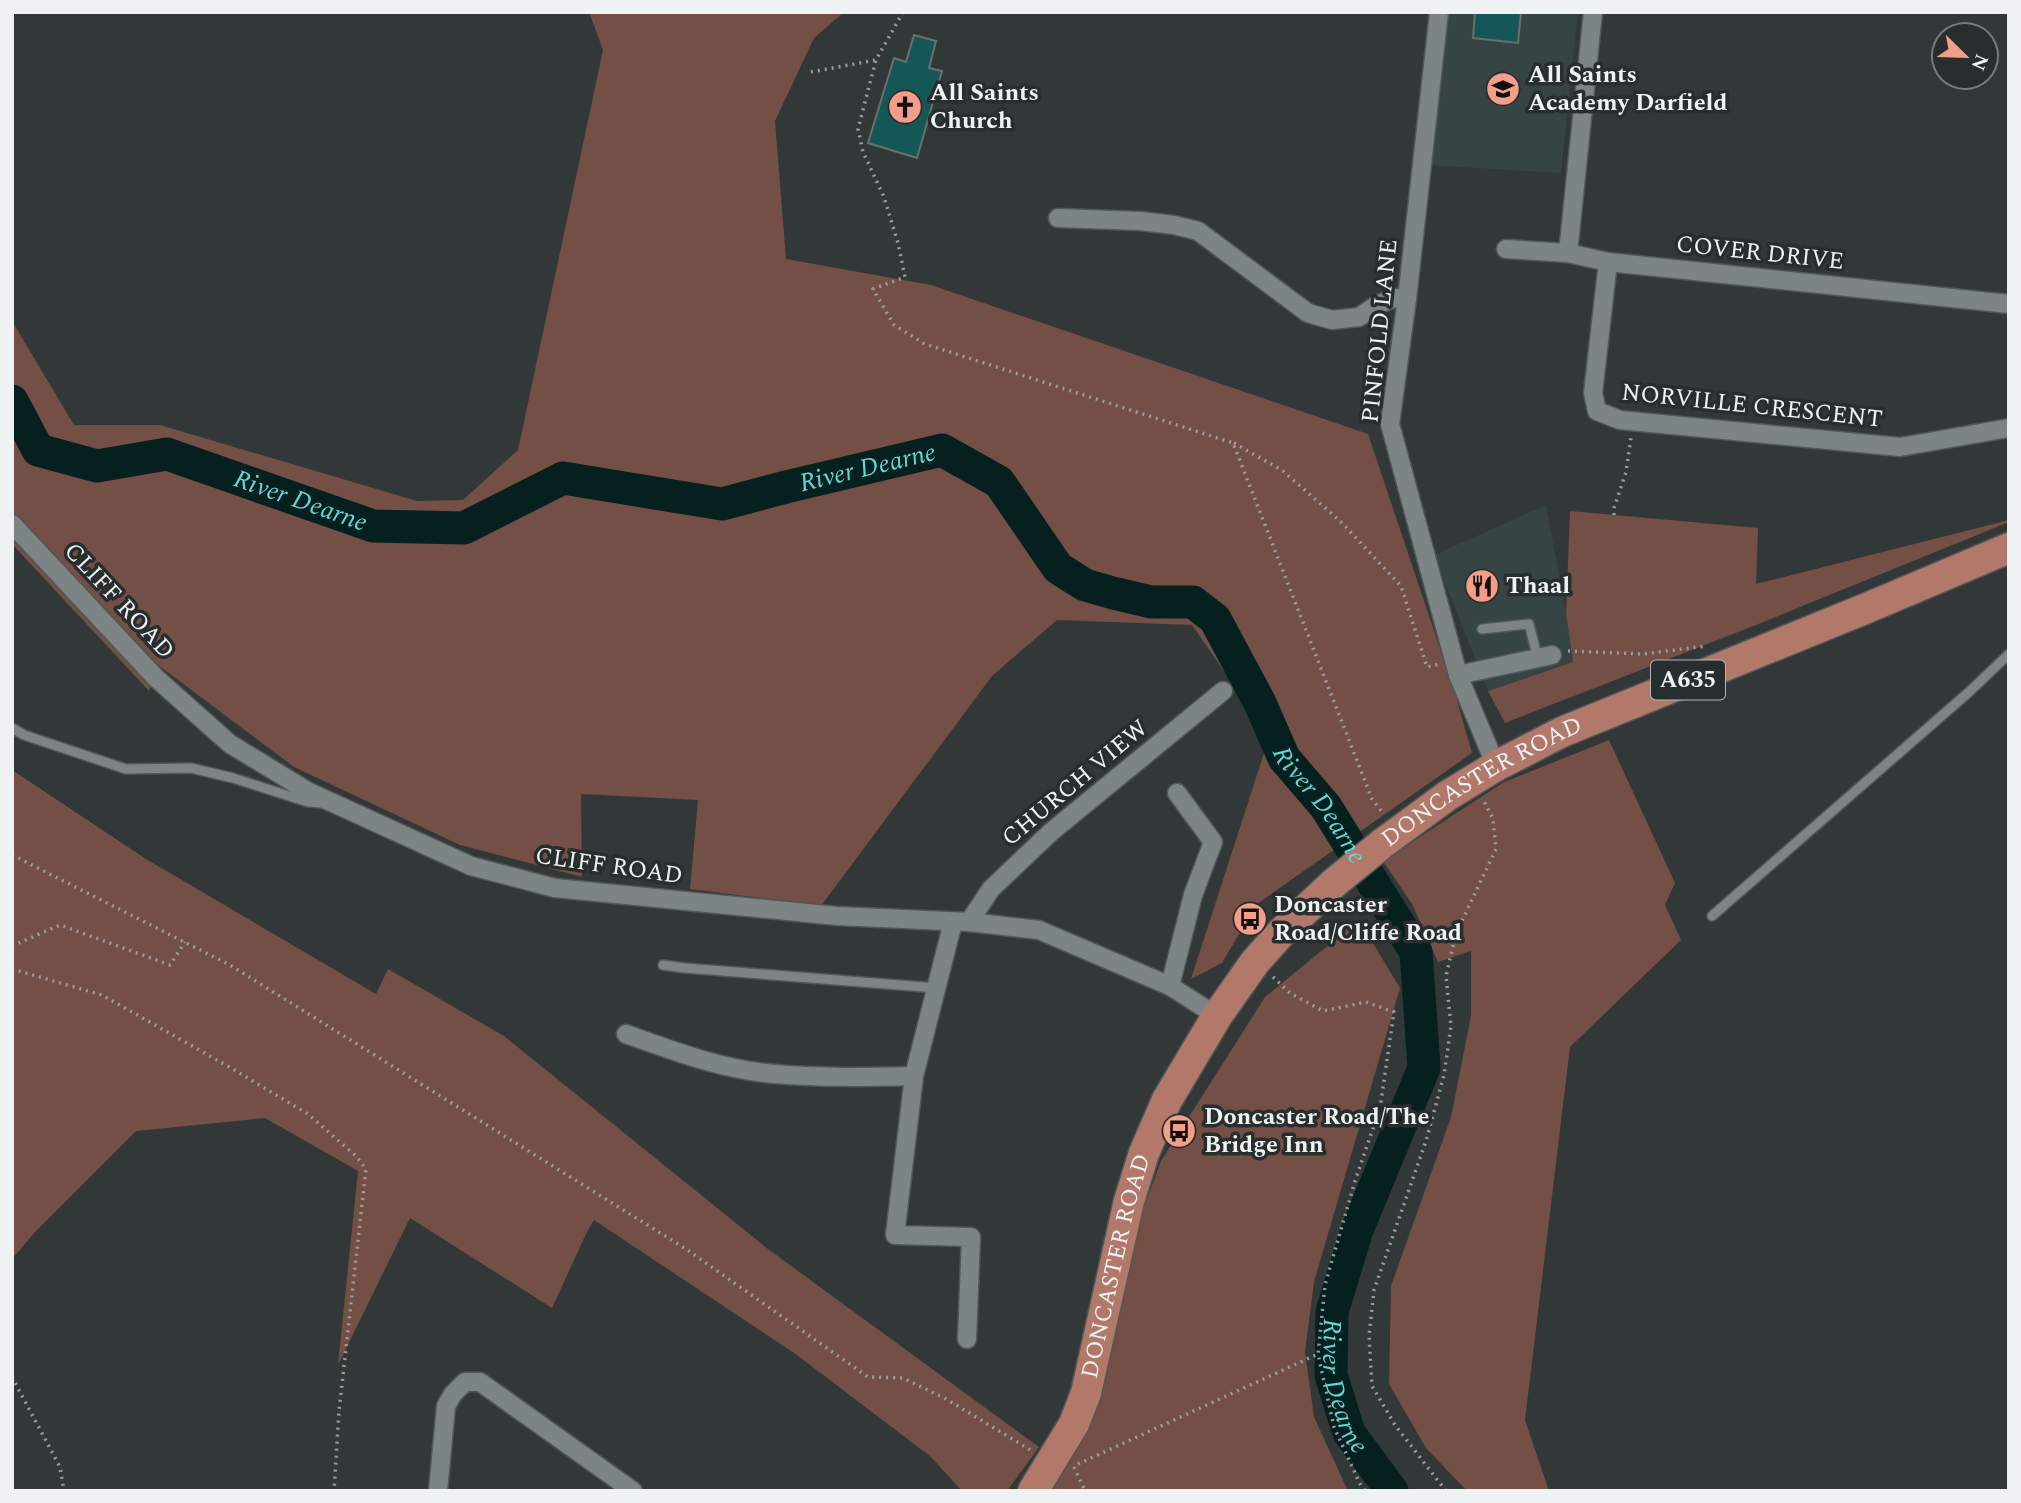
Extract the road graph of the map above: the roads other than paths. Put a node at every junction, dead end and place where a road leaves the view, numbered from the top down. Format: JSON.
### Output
{"nodes":[{"id":1,"x":1439,"y":12,"type":"edge"},
{"id":2,"x":1593,"y":12,"type":"edge"},
{"id":3,"x":1058,"y":218,"type":"dead end"},
{"id":4,"x":1506,"y":249,"type":"dead end"},
{"id":5,"x":1568,"y":253,"type":"junction"},
{"id":6,"x":1608,"y":262,"type":"junction"},
{"id":7,"x":1407,"y":299,"type":"junction"},
{"id":8,"x":2009,"y":304,"type":"edge"},
{"id":9,"x":2009,"y":428,"type":"edge"},
{"id":10,"x":12,"y":524,"type":"edge"},
{"id":11,"x":2009,"y":548,"type":"edge"},
{"id":12,"x":1482,"y":629,"type":"dead end"},
{"id":13,"x":2009,"y":654,"type":"edge"},
{"id":14,"x":1545,"y":657,"type":"joint"},
{"id":15,"x":1456,"y":668,"type":"junction"},
{"id":16,"x":1223,"y":691,"type":"dead end"},
{"id":17,"x":12,"y":728,"type":"edge"},
{"id":18,"x":1484,"y":773,"type":"junction"},
{"id":19,"x":1177,"y":793,"type":"dead end"},
{"id":20,"x":334,"y":804,"type":"junction"},
{"id":21,"x":1712,"y":916,"type":"dead end"},
{"id":22,"x":961,"y":922,"type":"junction"},
{"id":23,"x":663,"y":965,"type":"dead end"},
{"id":24,"x":1170,"y":986,"type":"junction"},
{"id":25,"x":937,"y":988,"type":"junction"},
{"id":26,"x":1217,"y":1016,"type":"junction"},
{"id":27,"x":626,"y":1034,"type":"dead end"},
{"id":28,"x":914,"y":1076,"type":"junction"},
{"id":29,"x":967,"y":1339,"type":"dead end"},
{"id":30,"x":438,"y":1491,"type":"edge"},
{"id":31,"x":633,"y":1491,"type":"edge"},
{"id":32,"x":1034,"y":1491,"type":"edge"}],
"edges":[{"from":1,"to":7,"type":"street","name":"PINFOLD LANE"},
{"from":2,"to":5,"type":"street"},
{"from":3,"to":7,"type":"street"},
{"from":4,"to":5,"type":"street","name":"COVER DRIVE"},
{"from":5,"to":6,"type":"street","name":"COVER DRIVE"},
{"from":6,"to":8,"type":"street","name":"COVER DRIVE"},
{"from":6,"to":9,"type":"street","name":"NORVILLE CRESCENT"},
{"from":7,"to":15,"type":"street","name":"PINFOLD LANE"},
{"from":10,"to":20,"type":"street","name":"CLIFF ROAD"},
{"from":11,"to":18,"type":"highway","name":"DONCASTER ROAD","number":"A635"},
{"from":12,"to":14,"type":"lane"},
{"from":13,"to":21,"type":"lane"},
{"from":14,"to":15,"type":"street"},
{"from":15,"to":18,"type":"street","name":"PINFOLD LANE"},
{"from":16,"to":22,"type":"street","name":"CHURCH VIEW"},
{"from":17,"to":20,"type":"lane"},
{"from":18,"to":26,"type":"highway","name":"DONCASTER ROAD","number":"A635"},
{"from":19,"to":24,"type":"street"},
{"from":20,"to":22,"type":"street","name":"CLIFF ROAD"},
{"from":22,"to":24,"type":"street","name":"CLIFF ROAD"},
{"from":22,"to":25,"type":"street"},
{"from":23,"to":25,"type":"lane"},
{"from":24,"to":26,"type":"street","name":"CLIFF ROAD"},
{"from":25,"to":28,"type":"street"},
{"from":26,"to":32,"type":"highway","name":"DONCASTER ROAD","number":"A635"},
{"from":27,"to":28,"type":"street"},
{"from":28,"to":29,"type":"street"},
{"from":30,"to":31,"type":"street"}]}
